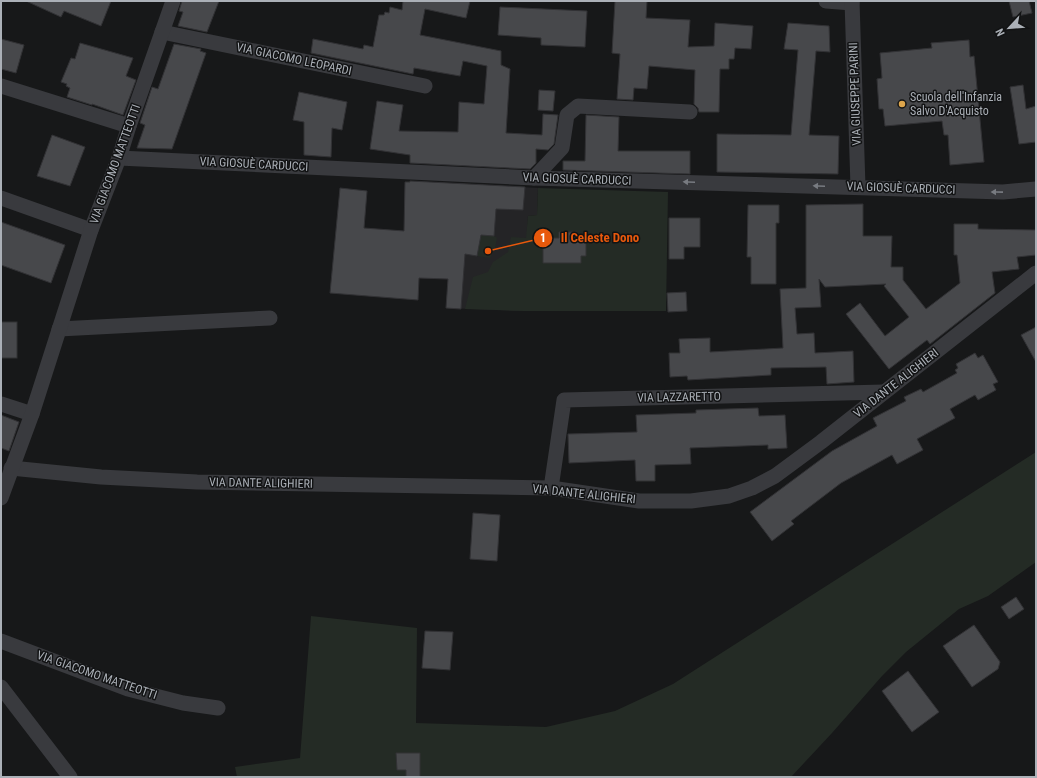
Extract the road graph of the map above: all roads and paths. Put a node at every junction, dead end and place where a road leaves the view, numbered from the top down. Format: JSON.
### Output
{"nodes":[{"id":1,"x":173,"y":1,"type":"edge"},
{"id":2,"x":826,"y":1,"type":"edge"},
{"id":3,"x":852,"y":2,"type":"edge"},
{"id":4,"x":162,"y":32,"type":"junction"},
{"id":5,"x":1,"y":86,"type":"edge"},
{"id":6,"x":426,"y":86,"type":"dead end"},
{"id":7,"x":690,"y":112,"type":"dead end"},
{"id":8,"x":129,"y":126,"type":"junction"},
{"id":9,"x":119,"y":158,"type":"junction"},
{"id":10,"x":534,"y":178,"type":"junction"},
{"id":11,"x":858,"y":187,"type":"junction"},
{"id":12,"x":1036,"y":189,"type":"edge"},
{"id":13,"x":1,"y":198,"type":"edge"},
{"id":14,"x":91,"y":230,"type":"junction"},
{"id":15,"x":1036,"y":273,"type":"edge"},
{"id":16,"x":270,"y":318,"type":"dead end"},
{"id":17,"x":59,"y":329,"type":"junction"},
{"id":18,"x":884,"y":392,"type":"junction"},
{"id":19,"x":1,"y":404,"type":"edge"},
{"id":20,"x":32,"y":414,"type":"junction"},
{"id":21,"x":11,"y":468,"type":"junction"},
{"id":22,"x":551,"y":488,"type":"junction"},
{"id":23,"x":1,"y":498,"type":"edge"},
{"id":24,"x":1,"y":641,"type":"edge"},
{"id":25,"x":1,"y":687,"type":"edge"},
{"id":26,"x":218,"y":708,"type":"dead end"},
{"id":27,"x":70,"y":777,"type":"edge"}],
"edges":[{"from":1,"to":4,"type":"street","name":"VIA GIACOMO MATTEOTTI"},
{"from":2,"to":3,"type":"street"},
{"from":3,"to":11,"type":"street","name":"VIA GIUSEPPE PARINI"},
{"from":4,"to":6,"type":"street","name":"VIA GIACOMO LEOPARDI"},
{"from":4,"to":8,"type":"street","name":"VIA GIACOMO MATTEOTTI"},
{"from":5,"to":8,"type":"street"},
{"from":7,"to":10,"type":"street"},
{"from":8,"to":9,"type":"street","name":"VIA GIACOMO MATTEOTTI"},
{"from":9,"to":10,"type":"street","name":"VIA GIOSUÈ CARDUCCI"},
{"from":9,"to":14,"type":"street","name":"VIA GIACOMO MATTEOTTI"},
{"from":11,"to":10,"type":"street","name":"VIA GIOSUÈ CARDUCCI","one_way":true},
{"from":12,"to":11,"type":"street","name":"VIA GIOSUÈ CARDUCCI","one_way":true},
{"from":13,"to":14,"type":"street"},
{"from":14,"to":17,"type":"street","name":"VIA GIACOMO MATTEOTTI"},
{"from":15,"to":18,"type":"street","name":"VIA DANTE ALIGHIERI"},
{"from":16,"to":17,"type":"street"},
{"from":17,"to":20,"type":"street","name":"VIA GIACOMO MATTEOTTI"},
{"from":18,"to":22,"type":"street","name":"VIA DANTE ALIGHIERI"},
{"from":18,"to":22,"type":"street","name":"VIA LAZZARETTO"},
{"from":19,"to":20,"type":"street"},
{"from":20,"to":21,"type":"street","name":"VIA GIACOMO MATTEOTTI"},
{"from":21,"to":22,"type":"street","name":"VIA DANTE ALIGHIERI"},
{"from":21,"to":23,"type":"street","name":"VIA GIACOMO MATTEOTTI"},
{"from":24,"to":26,"type":"street","name":"VIA GIACOMO MATTEOTTI"},
{"from":25,"to":27,"type":"street"}]}
